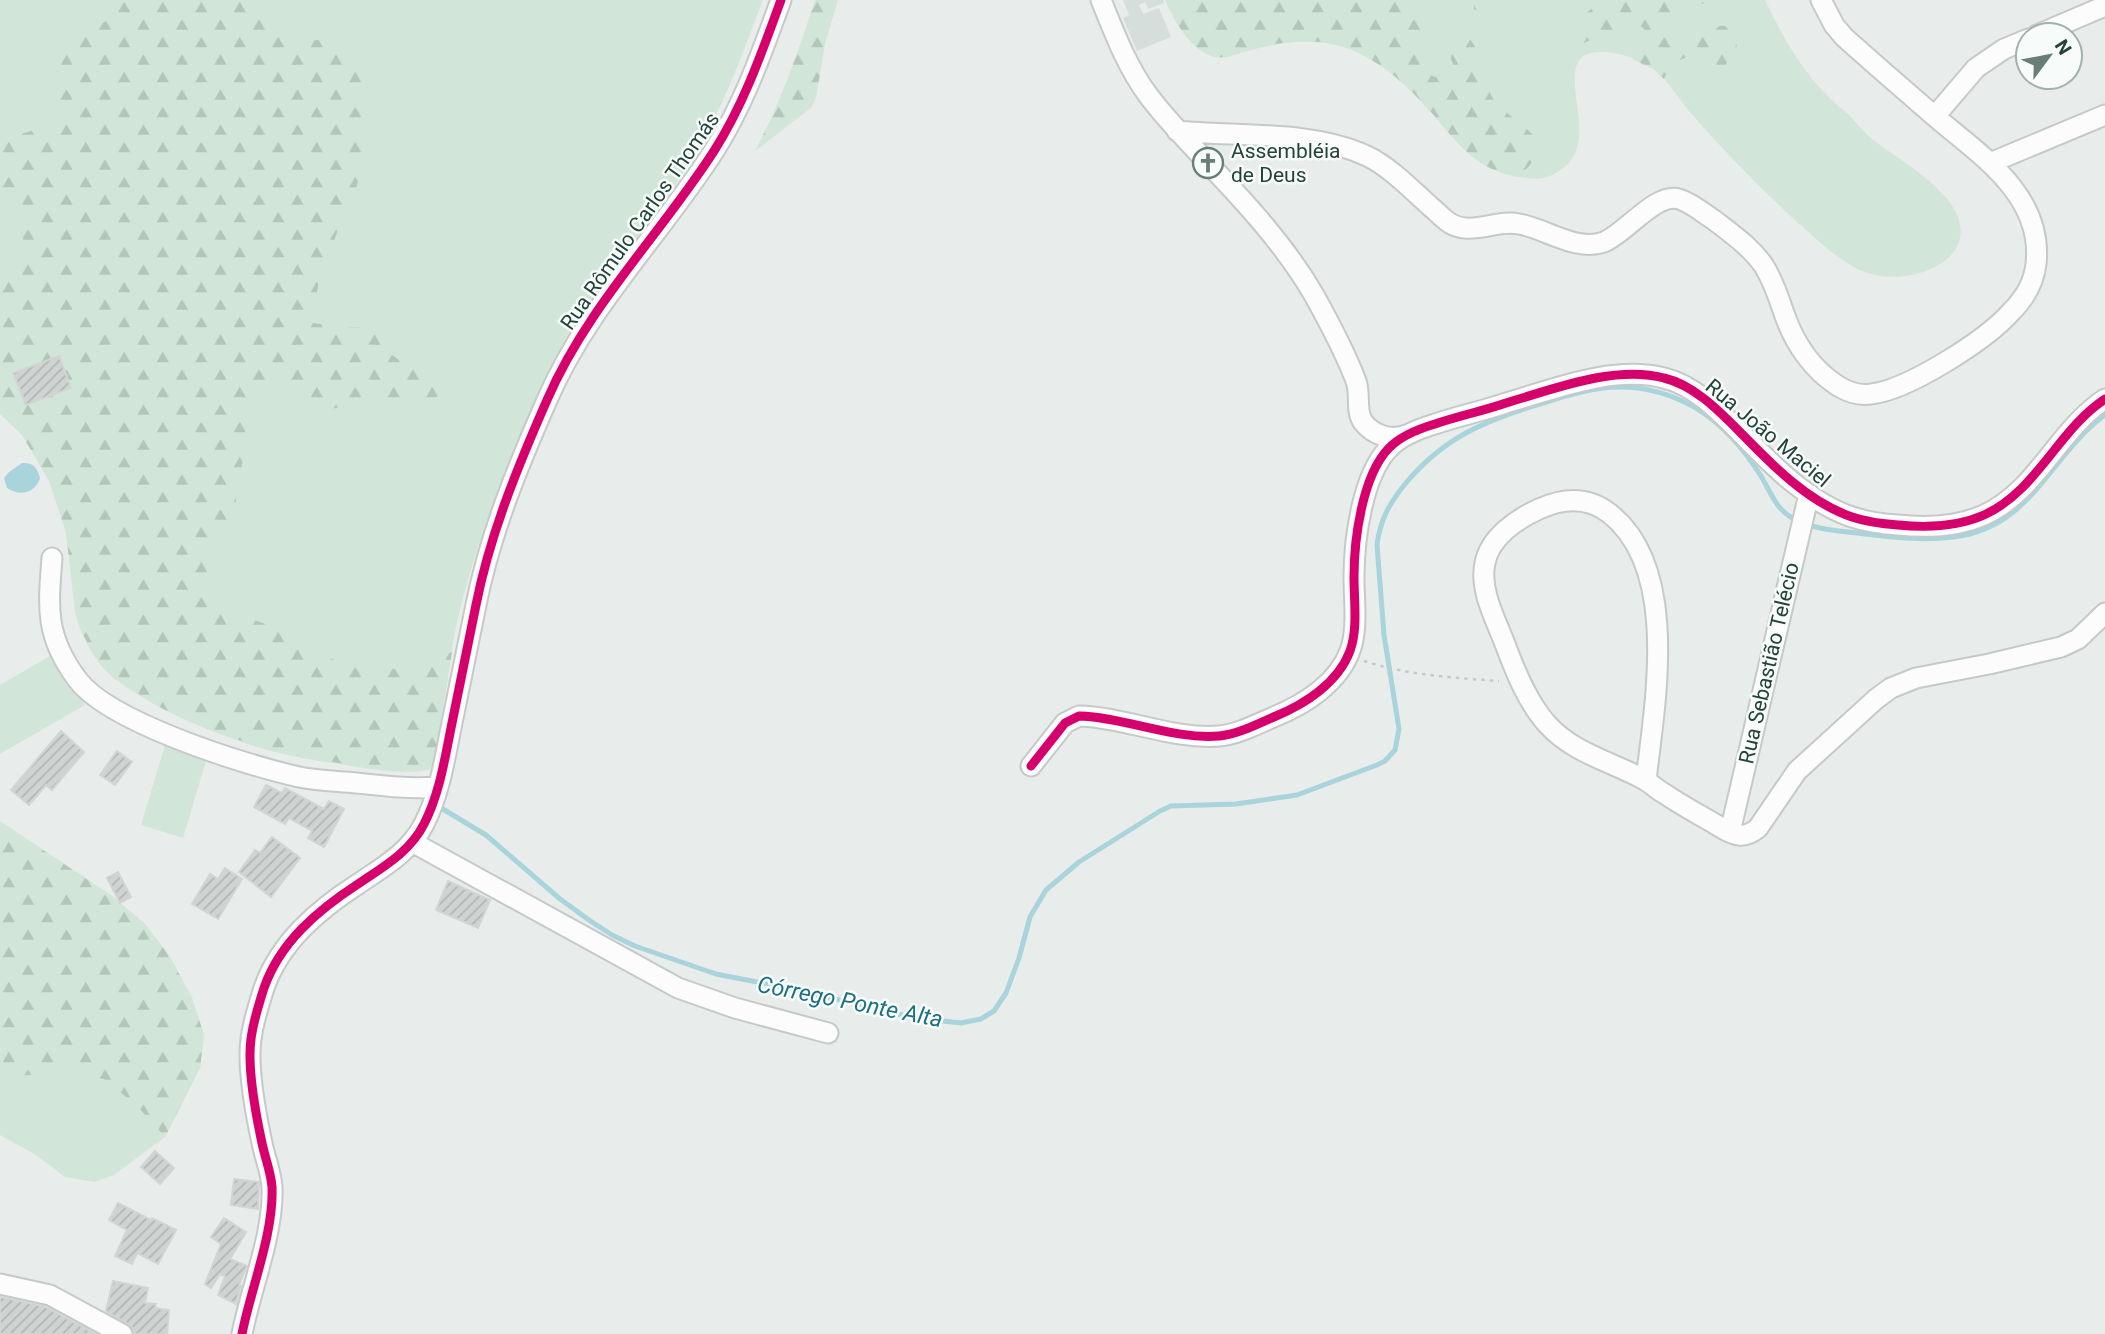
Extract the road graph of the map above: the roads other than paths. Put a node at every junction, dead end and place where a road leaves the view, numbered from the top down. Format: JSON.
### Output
{"nodes":[{"id":1,"x":781,"y":0,"type":"edge"},
{"id":2,"x":1101,"y":0,"type":"edge"},
{"id":3,"x":1821,"y":0,"type":"edge"},
{"id":4,"x":2105,"y":6,"type":"edge"},
{"id":5,"x":2070,"y":21,"type":"edge"},
{"id":6,"x":2014,"y":45,"type":"edge"},
{"id":7,"x":2105,"y":115,"type":"edge"},
{"id":8,"x":1934,"y":116,"type":"junction"},
{"id":9,"x":1177,"y":131,"type":"junction"},
{"id":10,"x":1990,"y":163,"type":"junction"},
{"id":11,"x":2105,"y":399,"type":"edge"},
{"id":12,"x":1359,"y":415,"type":"junction"},
{"id":13,"x":1406,"y":435,"type":"junction"},
{"id":14,"x":1372,"y":476,"type":"junction"},
{"id":15,"x":1809,"y":494,"type":"junction"},
{"id":16,"x":52,"y":558,"type":"dead end"},
{"id":17,"x":2105,"y":613,"type":"edge"},
{"id":18,"x":1031,"y":766,"type":"dead end"},
{"id":19,"x":1646,"y":780,"type":"junction"},
{"id":20,"x":437,"y":787,"type":"junction"},
{"id":21,"x":1730,"y":832,"type":"junction"},
{"id":22,"x":412,"y":842,"type":"junction"},
{"id":23,"x":828,"y":1032,"type":"dead end"},
{"id":24,"x":0,"y":1284,"type":"edge"},
{"id":25,"x":122,"y":1334,"type":"edge"},
{"id":26,"x":242,"y":1334,"type":"edge"}],
"edges":[{"from":1,"to":20,"type":"street","name":"Rua Rômulo Carlos Thomás"},
{"from":2,"to":9,"type":"street"},
{"from":3,"to":8,"type":"street"},
{"from":4,"to":5,"type":"street"},
{"from":6,"to":8,"type":"street"},
{"from":7,"to":10,"type":"street"},
{"from":8,"to":10,"type":"street"},
{"from":9,"to":10,"type":"street"},
{"from":9,"to":12,"type":"street"},
{"from":11,"to":15,"type":"street","name":"Rua João Maciel"},
{"from":12,"to":13,"type":"street"},
{"from":12,"to":14,"type":"street"},
{"from":13,"to":14,"type":"street"},
{"from":13,"to":15,"type":"street","name":"Rua João Maciel"},
{"from":14,"to":18,"type":"street"},
{"from":15,"to":21,"type":"street","name":"Rua Sebastião Telécio"},
{"from":16,"to":20,"type":"street"},
{"from":17,"to":21,"type":"street"},
{"from":19,"to":19,"type":"street"},
{"from":19,"to":21,"type":"street"},
{"from":20,"to":22,"type":"street","name":"Rua Rômulo Carlos Thomás"},
{"from":22,"to":23,"type":"street"},
{"from":22,"to":26,"type":"street","name":"Rua Rômulo Carlos Thomás"},
{"from":24,"to":25,"type":"street"}]}
